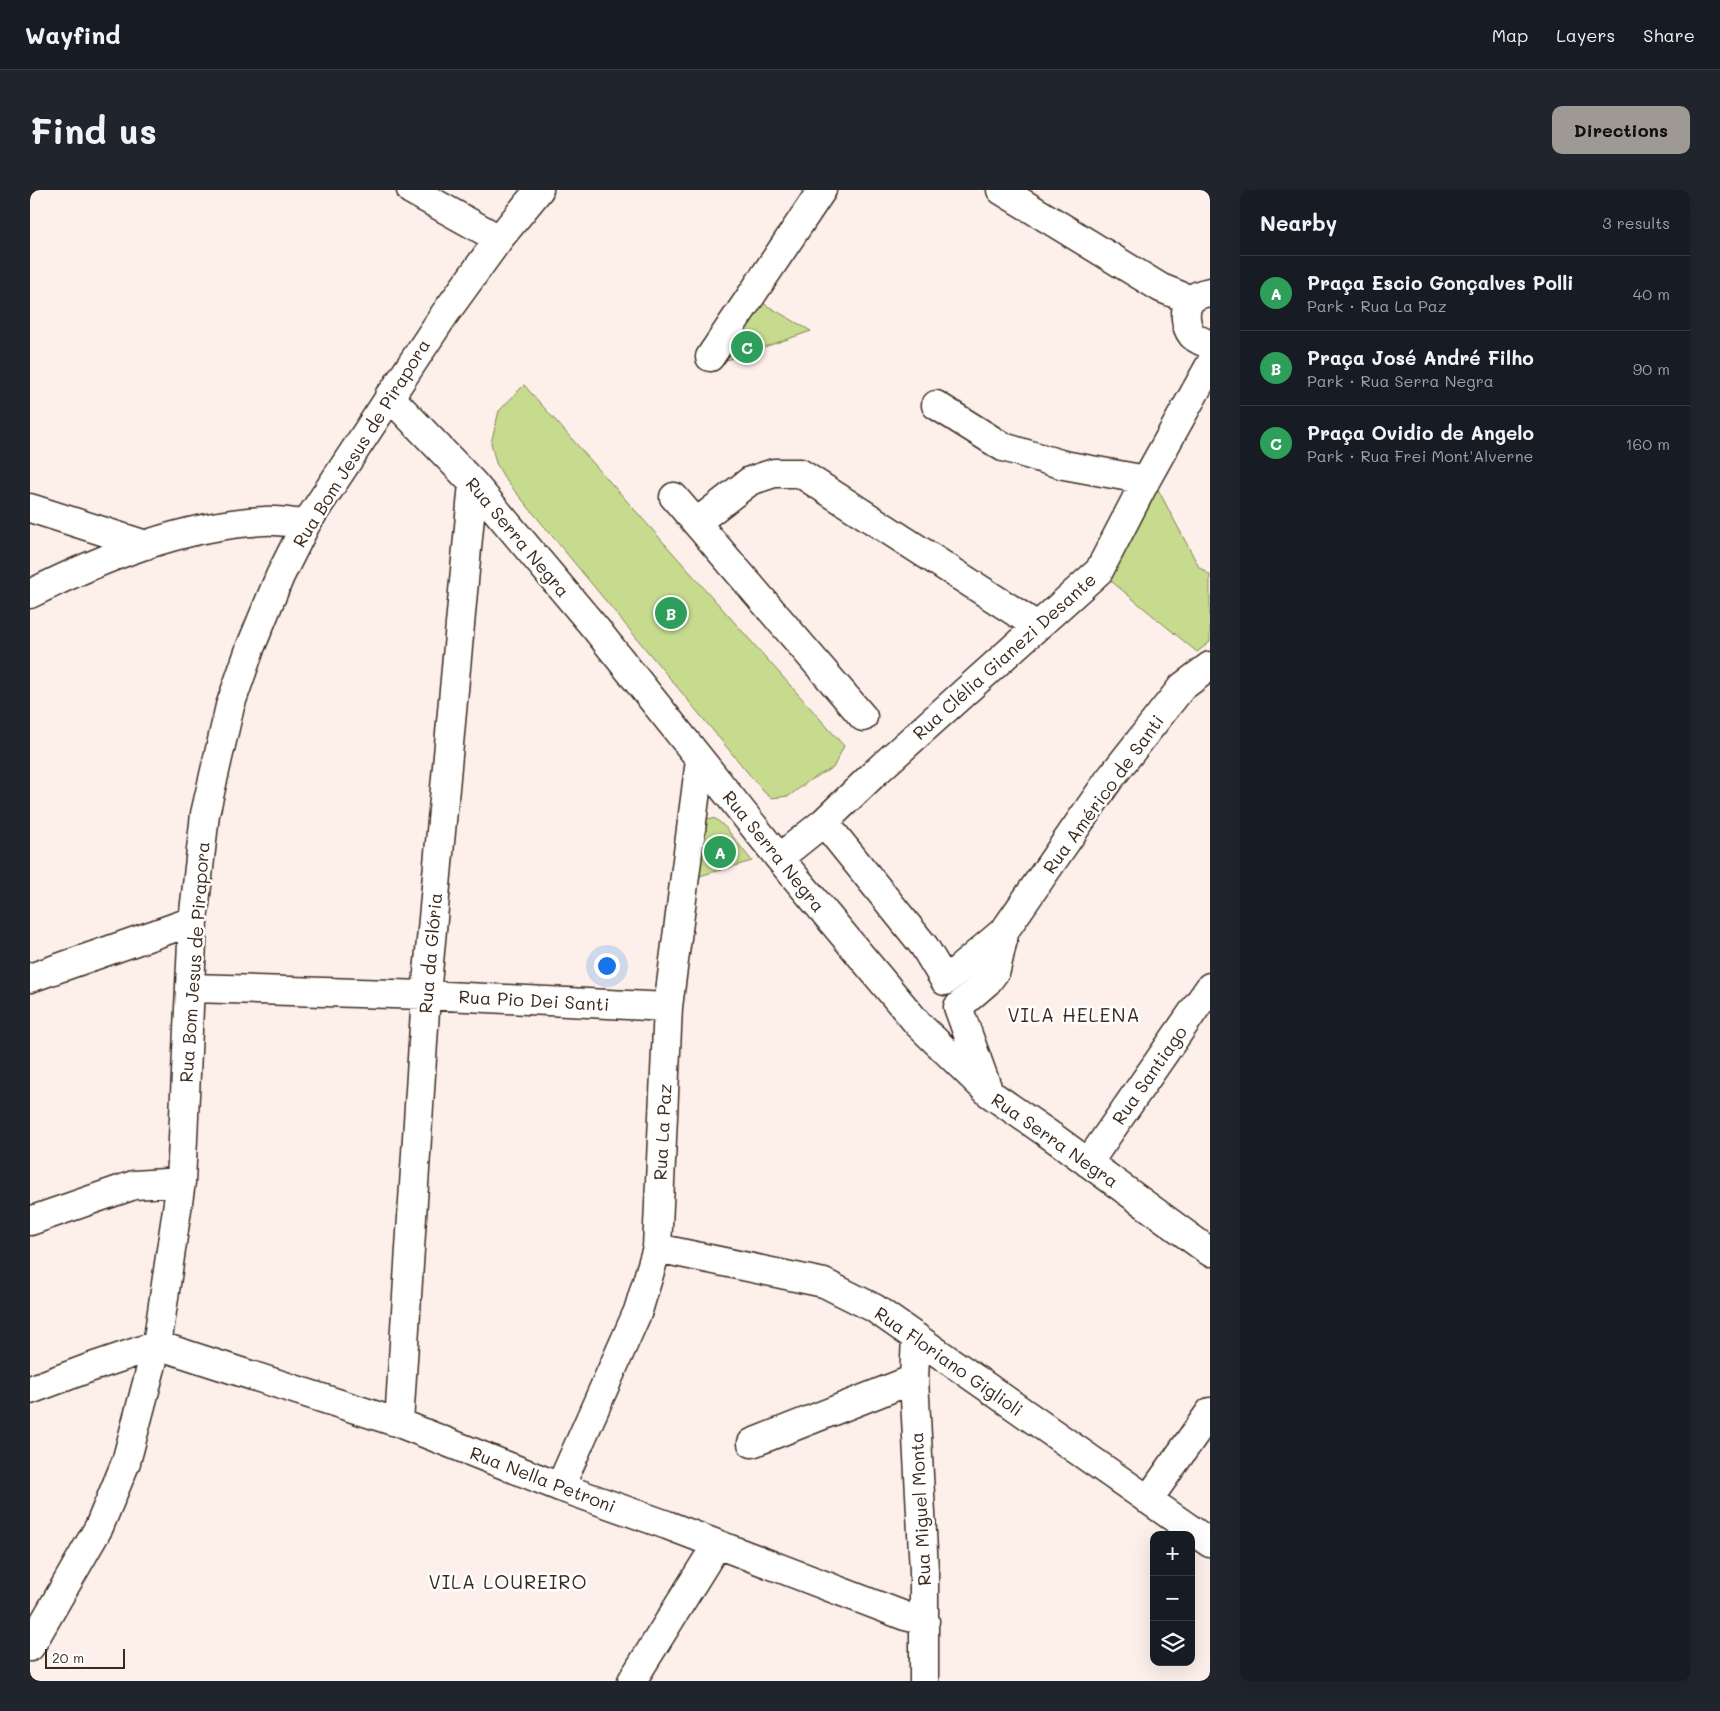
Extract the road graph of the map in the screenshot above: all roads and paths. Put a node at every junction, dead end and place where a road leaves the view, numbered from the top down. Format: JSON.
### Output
{"nodes":[{"id":1,"x":411,"y":190,"type":"edge"},
{"id":2,"x":539,"y":190,"type":"edge"},
{"id":3,"x":822,"y":190,"type":"edge"},
{"id":4,"x":1001,"y":190,"type":"edge"},
{"id":5,"x":499,"y":239,"type":"junction"},
{"id":6,"x":1201,"y":296,"type":"edge"},
{"id":7,"x":1210,"y":345,"type":"edge"},
{"id":8,"x":710,"y":357,"type":"dead end"},
{"id":9,"x":1210,"y":365,"type":"edge"},
{"id":10,"x":389,"y":396,"type":"junction"},
{"id":11,"x":936,"y":405,"type":"dead end"},
{"id":12,"x":1146,"y":480,"type":"junction"},
{"id":13,"x":473,"y":484,"type":"junction"},
{"id":14,"x":674,"y":497,"type":"dead end"},
{"id":15,"x":30,"y":508,"type":"edge"},
{"id":16,"x":697,"y":522,"type":"junction"},
{"id":17,"x":306,"y":524,"type":"junction"},
{"id":18,"x":146,"y":545,"type":"junction"},
{"id":19,"x":30,"y":594,"type":"edge"},
{"id":20,"x":1036,"y":626,"type":"junction"},
{"id":21,"x":1210,"y":666,"type":"edge"},
{"id":22,"x":863,"y":717,"type":"dead end"},
{"id":23,"x":700,"y":760,"type":"junction"},
{"id":24,"x":824,"y":822,"type":"junction"},
{"id":25,"x":779,"y":858,"type":"junction"},
{"id":26,"x":193,"y":920,"type":"junction"},
{"id":27,"x":1005,"y":930,"type":"junction"},
{"id":28,"x":30,"y":978,"type":"edge"},
{"id":29,"x":945,"y":981,"type":"junction"},
{"id":30,"x":1210,"y":987,"type":"edge"},
{"id":31,"x":191,"y":988,"type":"junction"},
{"id":32,"x":426,"y":995,"type":"junction"},
{"id":33,"x":668,"y":1007,"type":"junction"},
{"id":34,"x":958,"y":1007,"type":"junction"},
{"id":35,"x":918,"y":1024,"type":"junction"},
{"id":36,"x":989,"y":1094,"type":"junction"},
{"id":37,"x":1088,"y":1163,"type":"junction"},
{"id":38,"x":181,"y":1182,"type":"junction"},
{"id":39,"x":30,"y":1221,"type":"edge"},
{"id":40,"x":657,"y":1248,"type":"junction"},
{"id":41,"x":1210,"y":1252,"type":"edge"},
{"id":42,"x":916,"y":1337,"type":"junction"},
{"id":43,"x":157,"y":1345,"type":"junction"},
{"id":44,"x":914,"y":1379,"type":"junction"},
{"id":45,"x":30,"y":1390,"type":"edge"},
{"id":46,"x":1210,"y":1412,"type":"edge"},
{"id":47,"x":399,"y":1423,"type":"junction"},
{"id":48,"x":752,"y":1443,"type":"dead end"},
{"id":49,"x":560,"y":1487,"type":"junction"},
{"id":50,"x":1148,"y":1500,"type":"junction"},
{"id":51,"x":717,"y":1544,"type":"junction"},
{"id":52,"x":1210,"y":1544,"type":"edge"},
{"id":53,"x":925,"y":1621,"type":"junction"},
{"id":54,"x":30,"y":1647,"type":"edge"},
{"id":55,"x":632,"y":1681,"type":"edge"},
{"id":56,"x":924,"y":1681,"type":"edge"}],
"edges":[{"from":1,"to":5,"type":"street"},
{"from":2,"to":5,"type":"street","name":"Rua Bom Jesus de Pirapora"},
{"from":3,"to":8,"type":"street"},
{"from":4,"to":6,"type":"street"},
{"from":5,"to":10,"type":"street","name":"Rua Bom Jesus de Pirapora"},
{"from":6,"to":7,"type":"street"},
{"from":9,"to":12,"type":"street","name":"Rua Clélia Gianezi Desante"},
{"from":10,"to":13,"type":"street","name":"Rua Serra Negra"},
{"from":10,"to":17,"type":"street","name":"Rua Bom Jesus de Pirapora"},
{"from":11,"to":12,"type":"street"},
{"from":12,"to":20,"type":"street","name":"Rua Clélia Gianezi Desante"},
{"from":13,"to":23,"type":"street","name":"Rua Serra Negra"},
{"from":13,"to":32,"type":"street","name":"Rua da Glória"},
{"from":14,"to":16,"type":"street"},
{"from":15,"to":18,"type":"street"},
{"from":16,"to":20,"type":"street"},
{"from":16,"to":22,"type":"street"},
{"from":17,"to":18,"type":"street"},
{"from":17,"to":26,"type":"street","name":"Rua Bom Jesus de Pirapora"},
{"from":18,"to":19,"type":"street"},
{"from":20,"to":24,"type":"street","name":"Rua Clélia Gianezi Desante"},
{"from":21,"to":27,"type":"street","name":"Rua Américo de Santi"},
{"from":23,"to":25,"type":"street","name":"Rua Serra Negra"},
{"from":23,"to":33,"type":"street","name":"Rua La Paz"},
{"from":24,"to":25,"type":"street","name":"Rua Clélia Gianezi Desante"},
{"from":24,"to":29,"type":"street"},
{"from":25,"to":35,"type":"street","name":"Rua Serra Negra"},
{"from":26,"to":28,"type":"street"},
{"from":26,"to":31,"type":"street","name":"Rua Bom Jesus de Pirapora"},
{"from":27,"to":29,"type":"street"},
{"from":27,"to":34,"type":"street"},
{"from":29,"to":34,"type":"street"},
{"from":30,"to":37,"type":"street","name":"Rua Santiago"},
{"from":31,"to":32,"type":"street","name":"Rua Pio Dei Santi"},
{"from":31,"to":38,"type":"street","name":"Rua Bom Jesus de Pirapora"},
{"from":32,"to":33,"type":"street","name":"Rua Pio Dei Santi"},
{"from":32,"to":47,"type":"street","name":"Rua da Glória"},
{"from":33,"to":40,"type":"street","name":"Rua La Paz"},
{"from":34,"to":35,"type":"street"},
{"from":34,"to":36,"type":"street"},
{"from":35,"to":36,"type":"street","name":"Rua Serra Negra"},
{"from":36,"to":37,"type":"street","name":"Rua Serra Negra"},
{"from":37,"to":41,"type":"street","name":"Rua Serra Negra"},
{"from":38,"to":39,"type":"street"},
{"from":38,"to":43,"type":"street","name":"Rua Bom Jesus de Pirapora"},
{"from":40,"to":42,"type":"street","name":"Rua Floriano Giglioli"},
{"from":40,"to":49,"type":"street","name":"Rua La Paz"},
{"from":42,"to":44,"type":"street","name":"Rua Miguel Monta"},
{"from":42,"to":50,"type":"street","name":"Rua Floriano Giglioli"},
{"from":43,"to":45,"type":"street"},
{"from":43,"to":47,"type":"street","name":"Rua Nella Petroni"},
{"from":43,"to":54,"type":"street","name":"Rua Bom Jesus de Pirapora"},
{"from":44,"to":48,"type":"street"},
{"from":44,"to":53,"type":"street","name":"Rua Miguel Monta"},
{"from":46,"to":50,"type":"street"},
{"from":47,"to":49,"type":"street","name":"Rua Nella Petroni"},
{"from":49,"to":51,"type":"street","name":"Rua Nella Petroni"},
{"from":50,"to":52,"type":"street","name":"Rua Floriano Giglioli"},
{"from":51,"to":53,"type":"street","name":"Rua Nella Petroni"},
{"from":51,"to":55,"type":"street"},
{"from":53,"to":56,"type":"street","name":"Rua Miguel Monta"}]}
